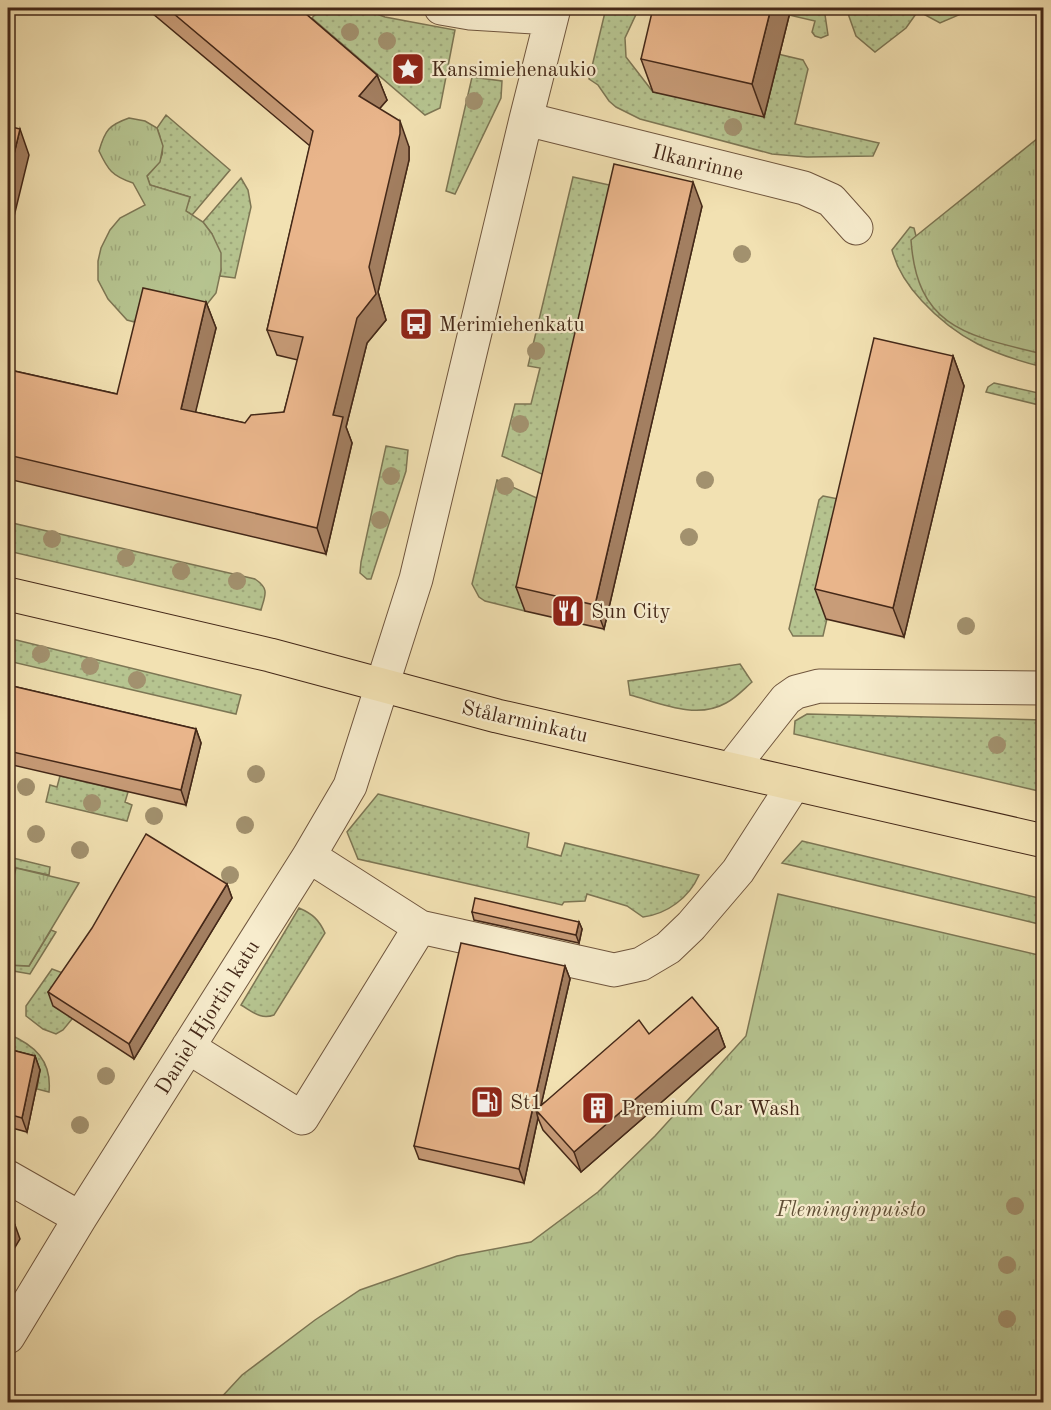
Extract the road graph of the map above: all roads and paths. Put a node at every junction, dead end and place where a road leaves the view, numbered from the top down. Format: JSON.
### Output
{"nodes":[{"id":1,"x":441,"y":8,"type":"edge"},
{"id":2,"x":553,"y":13,"type":"edge"},
{"id":3,"x":526,"y":119,"type":"junction"},
{"id":4,"x":856,"y":228,"type":"dead end"},
{"id":5,"x":8,"y":594,"type":"edge"},
{"id":6,"x":382,"y":685,"type":"junction"},
{"id":7,"x":1044,"y":688,"type":"edge"},
{"id":8,"x":731,"y":769,"type":"junction"},
{"id":9,"x":794,"y":784,"type":"junction"},
{"id":10,"x":1044,"y":841,"type":"edge"},
{"id":11,"x":309,"y":856,"type":"junction"},
{"id":12,"x":420,"y":927,"type":"junction"},
{"id":13,"x":188,"y":1047,"type":"junction"},
{"id":14,"x":8,"y":1177,"type":"edge"},
{"id":15,"x":80,"y":1218,"type":"junction"},
{"id":16,"x":8,"y":1337,"type":"edge"}],
"edges":[{"from":1,"to":2,"type":"street"},
{"from":2,"to":3,"type":"street"},
{"from":3,"to":4,"type":"street","name":"Ilkanrinne"},
{"from":3,"to":6,"type":"street"},
{"from":5,"to":6,"type":"main road","name":"Stålarminkatu"},
{"from":6,"to":8,"type":"main road","name":"Stålarminkatu"},
{"from":6,"to":11,"type":"street","name":"Daniel Hjortin katu"},
{"from":7,"to":8,"type":"street"},
{"from":8,"to":9,"type":"main road","name":"Stålarminkatu"},
{"from":9,"to":10,"type":"main road","name":"Stålarminkatu"},
{"from":9,"to":12,"type":"street"},
{"from":11,"to":12,"type":"street"},
{"from":11,"to":13,"type":"street","name":"Daniel Hjortin katu"},
{"from":12,"to":13,"type":"street"},
{"from":13,"to":15,"type":"street","name":"Daniel Hjortin katu"},
{"from":14,"to":15,"type":"street"},
{"from":15,"to":16,"type":"street","name":"Daniel Hjortin katu"}]}
